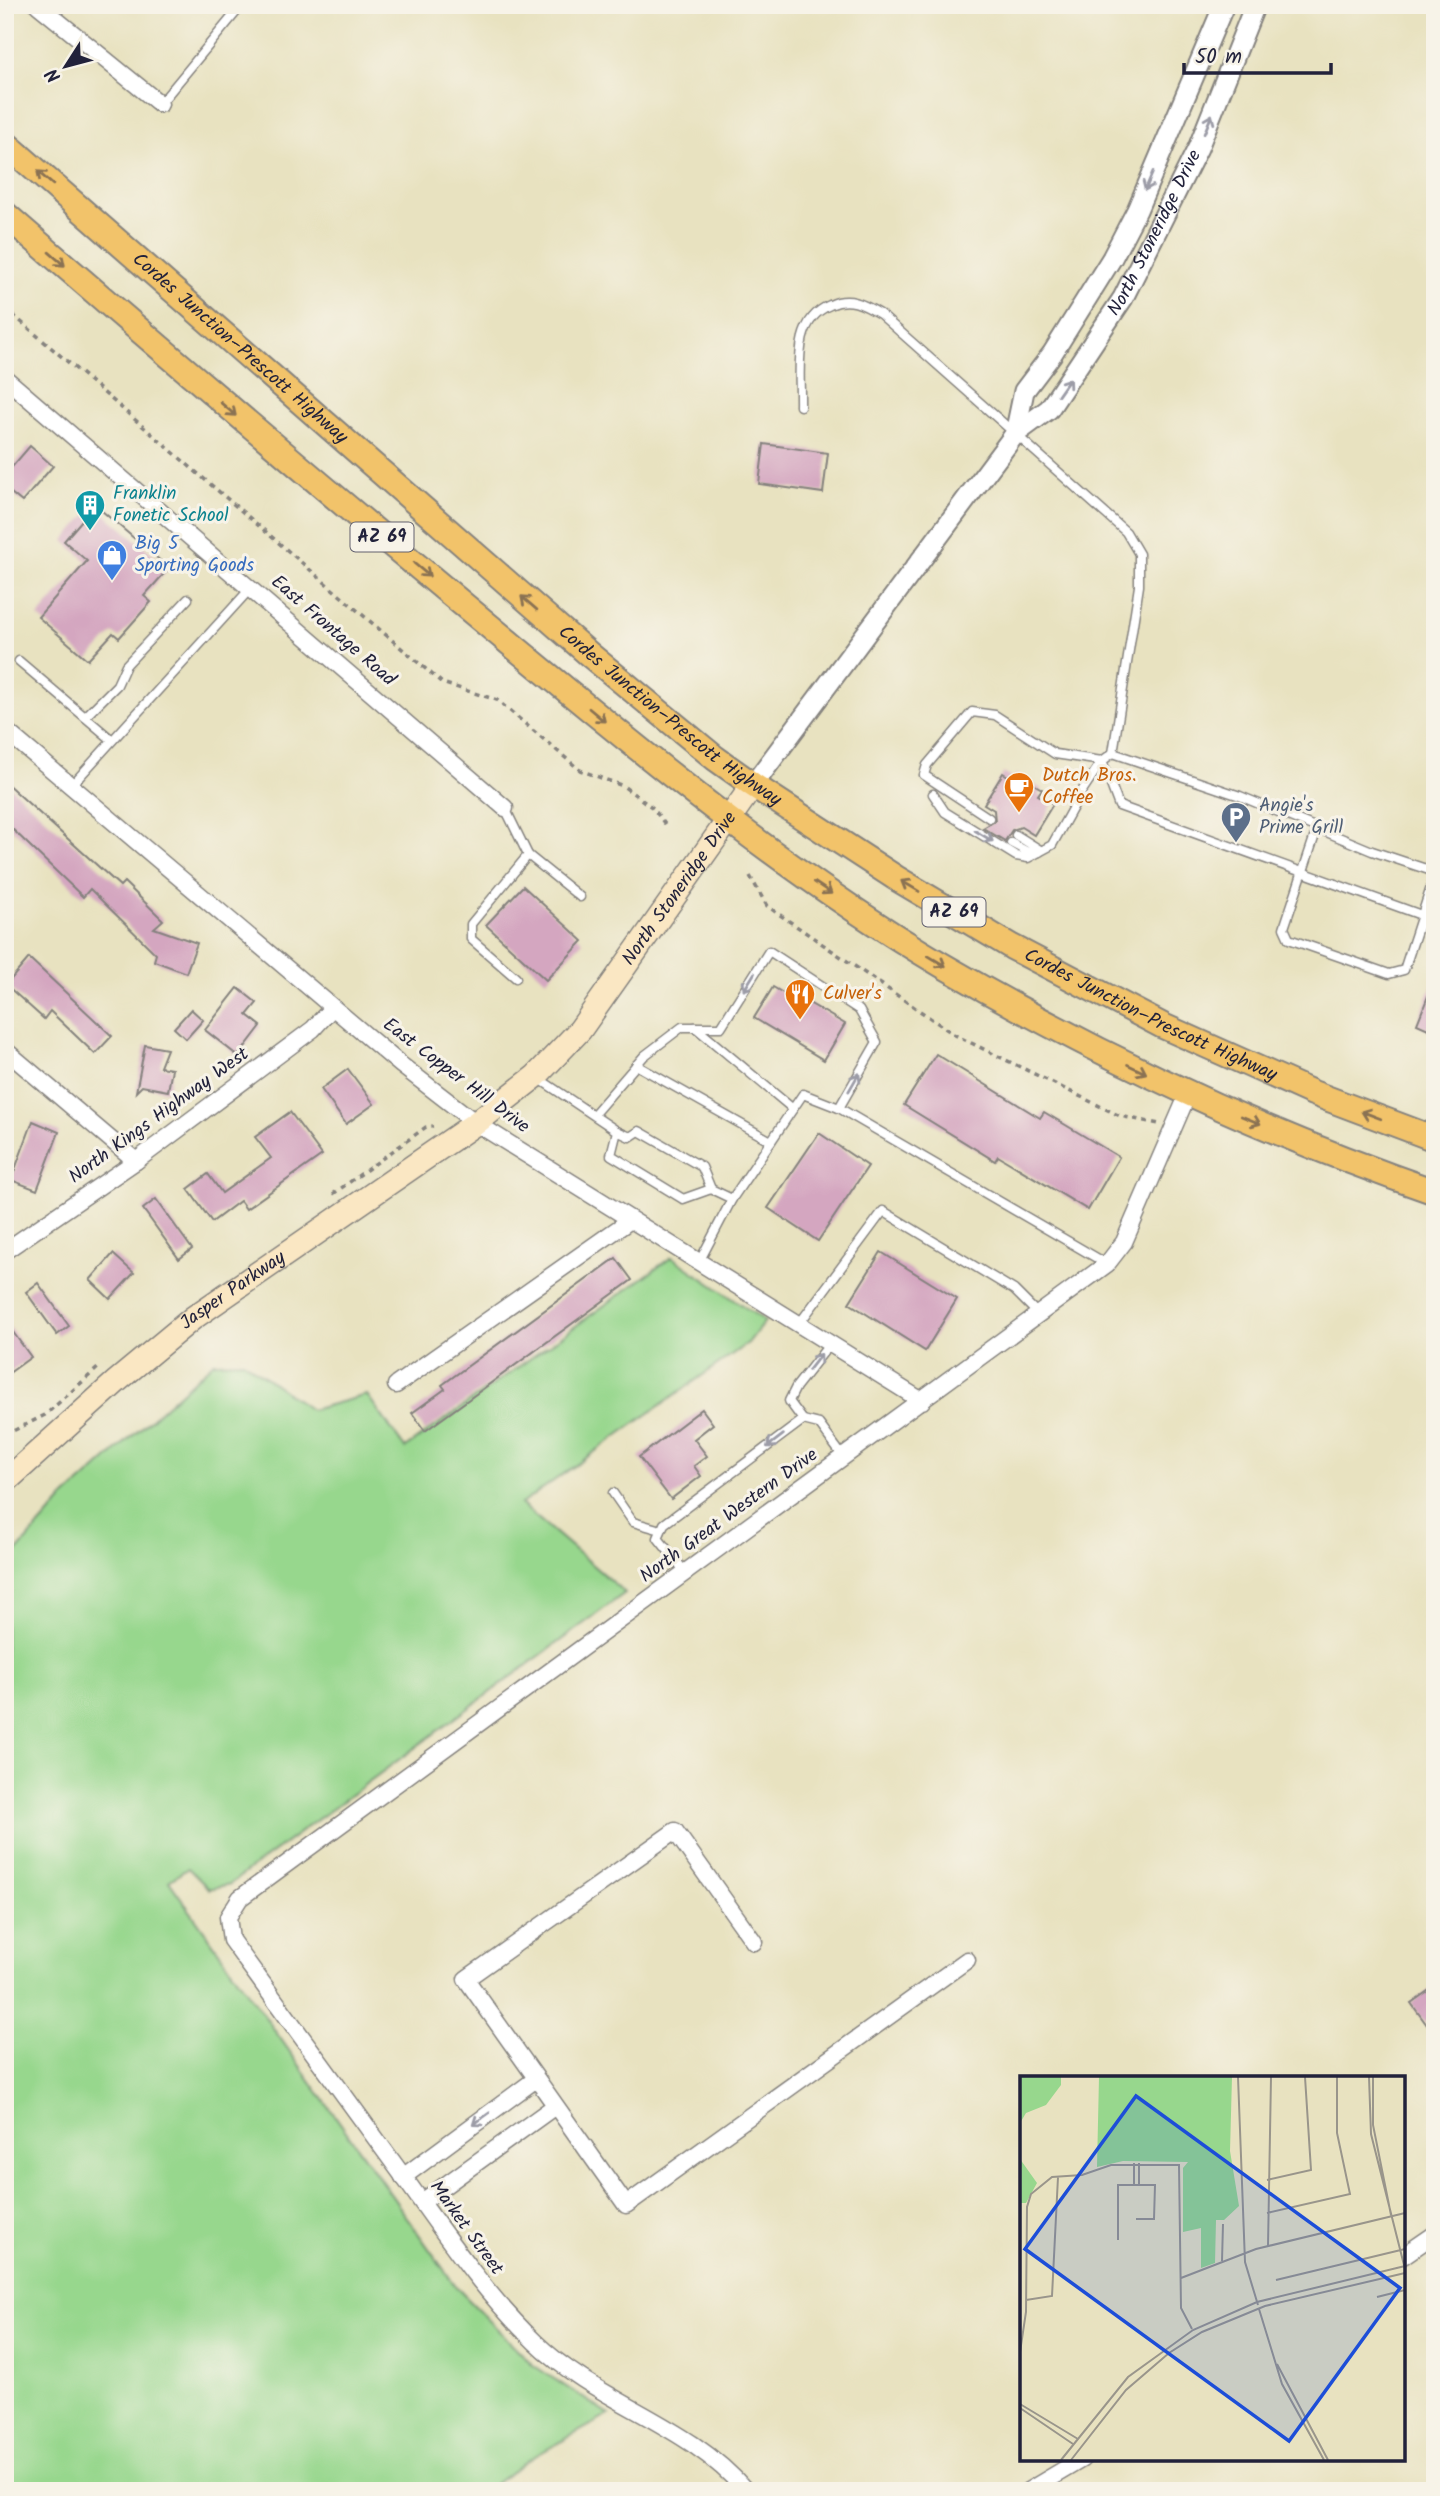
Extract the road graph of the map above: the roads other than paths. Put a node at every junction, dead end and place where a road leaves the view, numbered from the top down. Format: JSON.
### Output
{"nodes":[{"id":1,"x":38,"y":5,"type":"edge"},
{"id":2,"x":242,"y":5,"type":"edge"},
{"id":3,"x":1224,"y":5,"type":"edge"},
{"id":4,"x":1255,"y":5,"type":"edge"},
{"id":5,"x":160,"y":104,"type":"joint"},
{"id":6,"x":5,"y":143,"type":"edge"},
{"id":7,"x":5,"y":214,"type":"edge"},
{"id":8,"x":5,"y":378,"type":"edge"},
{"id":9,"x":800,"y":407,"type":"dead end"},
{"id":10,"x":1015,"y":434,"type":"junction"},
{"id":11,"x":251,"y":588,"type":"junction"},
{"id":12,"x":188,"y":599,"type":"dead end"},
{"id":13,"x":19,"y":661,"type":"dead end"},
{"id":14,"x":85,"y":717,"type":"junction"},
{"id":15,"x":5,"y":730,"type":"edge"},
{"id":16,"x":112,"y":740,"type":"junction"},
{"id":17,"x":1113,"y":753,"type":"junction"},
{"id":18,"x":1102,"y":761,"type":"junction"},
{"id":19,"x":753,"y":785,"type":"junction"},
{"id":20,"x":71,"y":786,"type":"junction"},
{"id":21,"x":933,"y":794,"type":"dead end"},
{"id":22,"x":505,"y":808,"type":"joint"},
{"id":23,"x":989,"y":818,"type":"dead end"},
{"id":24,"x":728,"y":822,"type":"junction"},
{"id":25,"x":1317,"y":829,"type":"junction"},
{"id":26,"x":1014,"y":839,"type":"dead end"},
{"id":27,"x":1042,"y":852,"type":"junction"},
{"id":28,"x":528,"y":855,"type":"junction"},
{"id":29,"x":1303,"y":874,"type":"junction"},
{"id":30,"x":1435,"y":874,"type":"edge"},
{"id":31,"x":580,"y":897,"type":"dead end"},
{"id":32,"x":1422,"y":916,"type":"junction"},
{"id":33,"x":1435,"y":920,"type":"edge"},
{"id":34,"x":516,"y":978,"type":"dead end"},
{"id":35,"x":332,"y":1008,"type":"junction"},
{"id":36,"x":695,"y":1027,"type":"junction"},
{"id":37,"x":5,"y":1049,"type":"edge"},
{"id":38,"x":636,"y":1065,"type":"junction"},
{"id":39,"x":536,"y":1076,"type":"junction"},
{"id":40,"x":1188,"y":1094,"type":"junction"},
{"id":41,"x":839,"y":1108,"type":"junction"},
{"id":42,"x":793,"y":1109,"type":"junction"},
{"id":43,"x":594,"y":1114,"type":"junction"},
{"id":44,"x":476,"y":1123,"type":"junction"},
{"id":45,"x":617,"y":1131,"type":"junction"},
{"id":46,"x":1435,"y":1139,"type":"edge"},
{"id":47,"x":771,"y":1141,"type":"junction"},
{"id":48,"x":136,"y":1161,"type":"junction"},
{"id":49,"x":711,"y":1189,"type":"junction"},
{"id":50,"x":1435,"y":1192,"type":"edge"},
{"id":51,"x":732,"y":1199,"type":"junction"},
{"id":52,"x":629,"y":1221,"type":"junction"},
{"id":53,"x":5,"y":1251,"type":"edge"},
{"id":54,"x":698,"y":1264,"type":"junction"},
{"id":55,"x":1107,"y":1264,"type":"junction"},
{"id":56,"x":1039,"y":1315,"type":"junction"},
{"id":57,"x":798,"y":1327,"type":"junction"},
{"id":58,"x":829,"y":1345,"type":"junction"},
{"id":59,"x":396,"y":1385,"type":"dead end"},
{"id":60,"x":922,"y":1401,"type":"junction"},
{"id":61,"x":803,"y":1420,"type":"junction"},
{"id":62,"x":844,"y":1458,"type":"junction"},
{"id":63,"x":5,"y":1482,"type":"edge"},
{"id":64,"x":613,"y":1493,"type":"dead end"},
{"id":65,"x":661,"y":1530,"type":"junction"},
{"id":66,"x":686,"y":1573,"type":"junction"},
{"id":67,"x":228,"y":1917,"type":"joint"},
{"id":68,"x":754,"y":1942,"type":"dead end"},
{"id":69,"x":967,"y":1961,"type":"dead end"},
{"id":70,"x":536,"y":2079,"type":"junction"},
{"id":71,"x":555,"y":2106,"type":"junction"},
{"id":72,"x":403,"y":2177,"type":"junction"},
{"id":73,"x":422,"y":2202,"type":"junction"},
{"id":74,"x":1435,"y":2234,"type":"edge"},
{"id":75,"x":1405,"y":2255,"type":"edge"},
{"id":76,"x":1079,"y":2461,"type":"edge"},
{"id":77,"x":1435,"y":2485,"type":"edge"},
{"id":78,"x":746,"y":2491,"type":"edge"},
{"id":79,"x":1028,"y":2491,"type":"edge"},
{"id":80,"x":1426,"y":2491,"type":"edge"}],
"edges":[{"from":1,"to":5,"type":"street"},
{"from":2,"to":5,"type":"lane"},
{"from":3,"to":10,"type":"street","name":"North Stoneridge Drive","one_way":true},
{"from":10,"to":4,"type":"street","name":"North Stoneridge Drive","one_way":true},
{"from":19,"to":6,"type":"main road","name":"Cordes Junction–Prescott Highway","number":"AZ 69","one_way":true},
{"from":7,"to":24,"type":"main road","number":"AZ 69","one_way":true},
{"from":8,"to":11,"type":"street","name":"East Frontage Road"},
{"from":9,"to":10,"type":"lane"},
{"from":10,"to":17,"type":"lane"},
{"from":10,"to":19,"type":"street","name":"North Stoneridge Drive"},
{"from":11,"to":16,"type":"lane"},
{"from":11,"to":22,"type":"street","name":"East Frontage Road"},
{"from":12,"to":14,"type":"lane"},
{"from":13,"to":14,"type":"lane"},
{"from":14,"to":16,"type":"lane"},
{"from":15,"to":20,"type":"street","name":"East Copper Hill Drive"},
{"from":16,"to":20,"type":"lane"},
{"from":17,"to":18,"type":"lane"},
{"from":17,"to":25,"type":"lane"},
{"from":18,"to":23,"type":"lane"},
{"from":18,"to":27,"type":"lane"},
{"from":18,"to":29,"type":"lane"},
{"from":19,"to":24,"type":"main road","name":"North Stoneridge Drive"},
{"from":46,"to":19,"type":"main road","name":"Cordes Junction–Prescott Highway","number":"AZ 69","one_way":true},
{"from":20,"to":35,"type":"street","name":"East Copper Hill Drive"},
{"from":21,"to":27,"type":"lane","one_way":true},
{"from":22,"to":28,"type":"lane"},
{"from":24,"to":39,"type":"main road","name":"North Stoneridge Drive"},
{"from":24,"to":40,"type":"main road","number":"AZ 69","one_way":true},
{"from":25,"to":29,"type":"lane"},
{"from":25,"to":30,"type":"lane"},
{"from":26,"to":27,"type":"lane"},
{"from":28,"to":31,"type":"lane"},
{"from":28,"to":34,"type":"lane"},
{"from":29,"to":32,"type":"lane"},
{"from":29,"to":32,"type":"lane"},
{"from":30,"to":32,"type":"lane"},
{"from":32,"to":33,"type":"lane"},
{"from":35,"to":44,"type":"street","name":"East Copper Hill Drive"},
{"from":35,"to":48,"type":"street","name":"North Kings Highway West"},
{"from":36,"to":38,"type":"lane"},
{"from":41,"to":36,"type":"lane","one_way":true},
{"from":36,"to":42,"type":"lane"},
{"from":37,"to":48,"type":"street"},
{"from":38,"to":43,"type":"lane"},
{"from":38,"to":47,"type":"lane"},
{"from":39,"to":43,"type":"lane"},
{"from":39,"to":44,"type":"main road","name":"North Stoneridge Drive"},
{"from":40,"to":50,"type":"main road","number":"AZ 69","one_way":true},
{"from":40,"to":55,"type":"street","name":"North Great Western Drive"},
{"from":41,"to":42,"type":"lane"},
{"from":41,"to":55,"type":"lane"},
{"from":42,"to":47,"type":"lane"},
{"from":43,"to":45,"type":"lane"},
{"from":44,"to":52,"type":"street","name":"East Copper Hill Drive"},
{"from":44,"to":63,"type":"main road","name":"Jasper Parkway"},
{"from":45,"to":49,"type":"lane"},
{"from":45,"to":49,"type":"lane"},
{"from":47,"to":51,"type":"lane"},
{"from":48,"to":53,"type":"street","name":"North Kings Highway West"},
{"from":49,"to":51,"type":"lane"},
{"from":51,"to":54,"type":"lane"},
{"from":52,"to":54,"type":"street","name":"East Copper Hill Drive"},
{"from":52,"to":59,"type":"street"},
{"from":54,"to":57,"type":"street","name":"East Copper Hill Drive"},
{"from":55,"to":56,"type":"street","name":"North Great Western Drive"},
{"from":56,"to":57,"type":"lane"},
{"from":56,"to":60,"type":"street","name":"North Great Western Drive"},
{"from":57,"to":58,"type":"street","name":"East Copper Hill Drive"},
{"from":58,"to":60,"type":"street","name":"East Copper Hill Drive"},
{"from":61,"to":58,"type":"lane","one_way":true},
{"from":60,"to":62,"type":"street","name":"North Great Western Drive"},
{"from":61,"to":62,"type":"lane"},
{"from":61,"to":65,"type":"lane","one_way":true},
{"from":62,"to":66,"type":"street","name":"North Great Western Drive"},
{"from":64,"to":65,"type":"lane"},
{"from":65,"to":66,"type":"lane"},
{"from":66,"to":67,"type":"street","name":"North Great Western Drive"},
{"from":67,"to":72,"type":"street","name":"Market Street"},
{"from":68,"to":70,"type":"street"},
{"from":69,"to":71,"type":"street"},
{"from":70,"to":71,"type":"street"},
{"from":70,"to":72,"type":"street","one_way":true},
{"from":71,"to":73,"type":"street"},
{"from":72,"to":73,"type":"street","name":"Market Street"},
{"from":73,"to":78,"type":"street","name":"Market Street"},
{"from":74,"to":75,"type":"street"},
{"from":76,"to":79,"type":"street"},
{"from":77,"to":80,"type":"street"}]}
